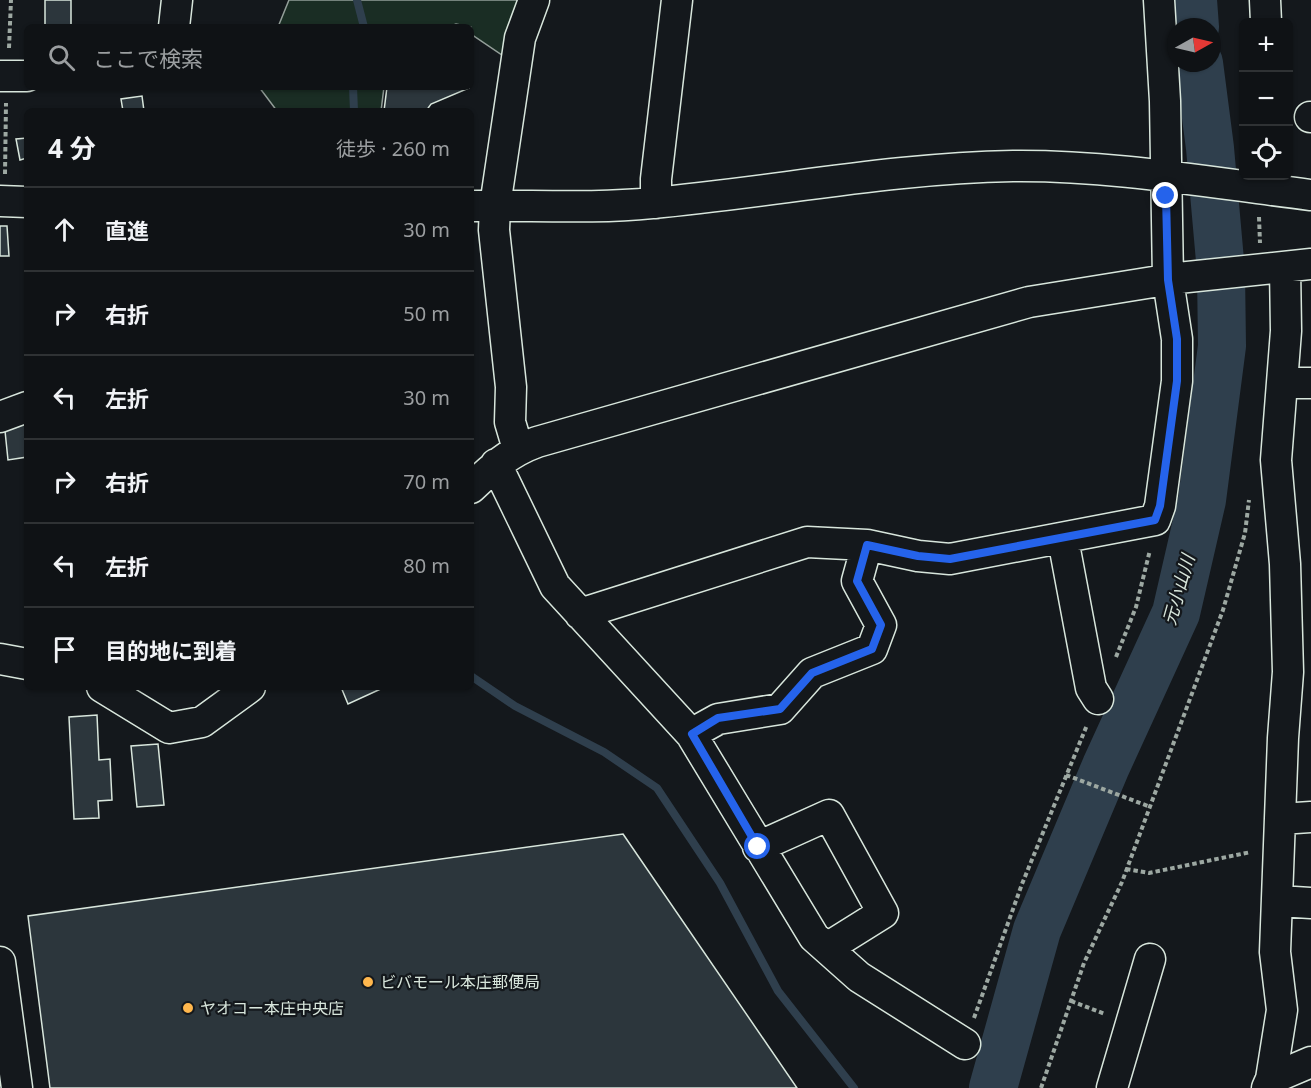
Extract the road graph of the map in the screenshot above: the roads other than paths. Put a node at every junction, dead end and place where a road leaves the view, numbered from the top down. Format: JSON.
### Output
{"nodes":[{"id":1,"x":177,"y":0,"type":"edge"},
{"id":2,"x":534,"y":0,"type":"edge"},
{"id":3,"x":676,"y":0,"type":"edge"},
{"id":4,"x":1160,"y":0,"type":"edge"},
{"id":5,"x":1265,"y":0,"type":"edge"},
{"id":6,"x":1266,"y":18,"type":"edge"},
{"id":7,"x":174,"y":24,"type":"edge"},
{"id":8,"x":1170,"y":176,"type":"junction"},
{"id":9,"x":1256,"y":190,"type":"edge"},
{"id":10,"x":1311,"y":195,"type":"edge"},
{"id":11,"x":0,"y":201,"type":"edge"},
{"id":12,"x":24,"y":202,"type":"edge"},
{"id":13,"x":656,"y":203,"type":"junction"},
{"id":14,"x":483,"y":206,"type":"edge"},
{"id":15,"x":1278,"y":261,"type":"edge"},
{"id":16,"x":1173,"y":279,"type":"junction"},
{"id":17,"x":1297,"y":383,"type":"edge"},
{"id":18,"x":24,"y":408,"type":"edge"},
{"id":19,"x":0,"y":417,"type":"edge"},
{"id":20,"x":507,"y":456,"type":"junction"},
{"id":21,"x":474,"y":485,"type":"edge"},
{"id":22,"x":1063,"y":539,"type":"junction"},
{"id":23,"x":867,"y":545,"type":"junction"},
{"id":24,"x":580,"y":614,"type":"junction"},
{"id":25,"x":0,"y":659,"type":"edge"},
{"id":26,"x":24,"y":663,"type":"edge"},
{"id":27,"x":107,"y":690,"type":"edge"},
{"id":28,"x":246,"y":690,"type":"edge"},
{"id":29,"x":1098,"y":699,"type":"road end"},
{"id":30,"x":692,"y":734,"type":"junction"},
{"id":31,"x":1311,"y":817,"type":"edge"},
{"id":32,"x":1281,"y":833,"type":"junction"},
{"id":33,"x":758,"y":847,"type":"junction"},
{"id":34,"x":1279,"y":901,"type":"junction"},
{"id":35,"x":1311,"y":903,"type":"edge"},
{"id":36,"x":827,"y":948,"type":"junction"},
{"id":37,"x":1150,"y":959,"type":"dead end"},
{"id":38,"x":0,"y":962,"type":"edge"},
{"id":39,"x":965,"y":1044,"type":"road end"},
{"id":40,"x":1311,"y":1062,"type":"edge"},
{"id":41,"x":1269,"y":1084,"type":"edge"},
{"id":42,"x":17,"y":1088,"type":"edge"},
{"id":43,"x":1112,"y":1088,"type":"edge"}],
"edges":[{"from":1,"to":7,"type":"street"},
{"from":2,"to":14,"type":"street"},
{"from":3,"to":13,"type":"street"},
{"from":4,"to":8,"type":"street"},
{"from":5,"to":6,"type":"street"},
{"from":8,"to":9,"type":"street"},
{"from":8,"to":13,"type":"street"},
{"from":8,"to":16,"type":"street"},
{"from":9,"to":10,"type":"street"},
{"from":11,"to":12,"type":"street"},
{"from":13,"to":14,"type":"street"},
{"from":14,"to":20,"type":"street"},
{"from":15,"to":16,"type":"street"},
{"from":15,"to":17,"type":"street"},
{"from":16,"to":20,"type":"street"},
{"from":16,"to":22,"type":"street"},
{"from":17,"to":32,"type":"street"},
{"from":18,"to":19,"type":"street"},
{"from":20,"to":21,"type":"street"},
{"from":20,"to":24,"type":"street"},
{"from":22,"to":23,"type":"street"},
{"from":22,"to":29,"type":"street"},
{"from":23,"to":24,"type":"street"},
{"from":23,"to":30,"type":"street"},
{"from":24,"to":30,"type":"street"},
{"from":25,"to":26,"type":"street"},
{"from":27,"to":28,"type":"street"},
{"from":30,"to":33,"type":"street"},
{"from":31,"to":32,"type":"street"},
{"from":32,"to":34,"type":"street"},
{"from":33,"to":36,"type":"street"},
{"from":33,"to":36,"type":"street"},
{"from":34,"to":35,"type":"street"},
{"from":34,"to":41,"type":"street"},
{"from":36,"to":39,"type":"street"},
{"from":37,"to":43,"type":"street"},
{"from":38,"to":42,"type":"street"},
{"from":40,"to":41,"type":"street"}]}
